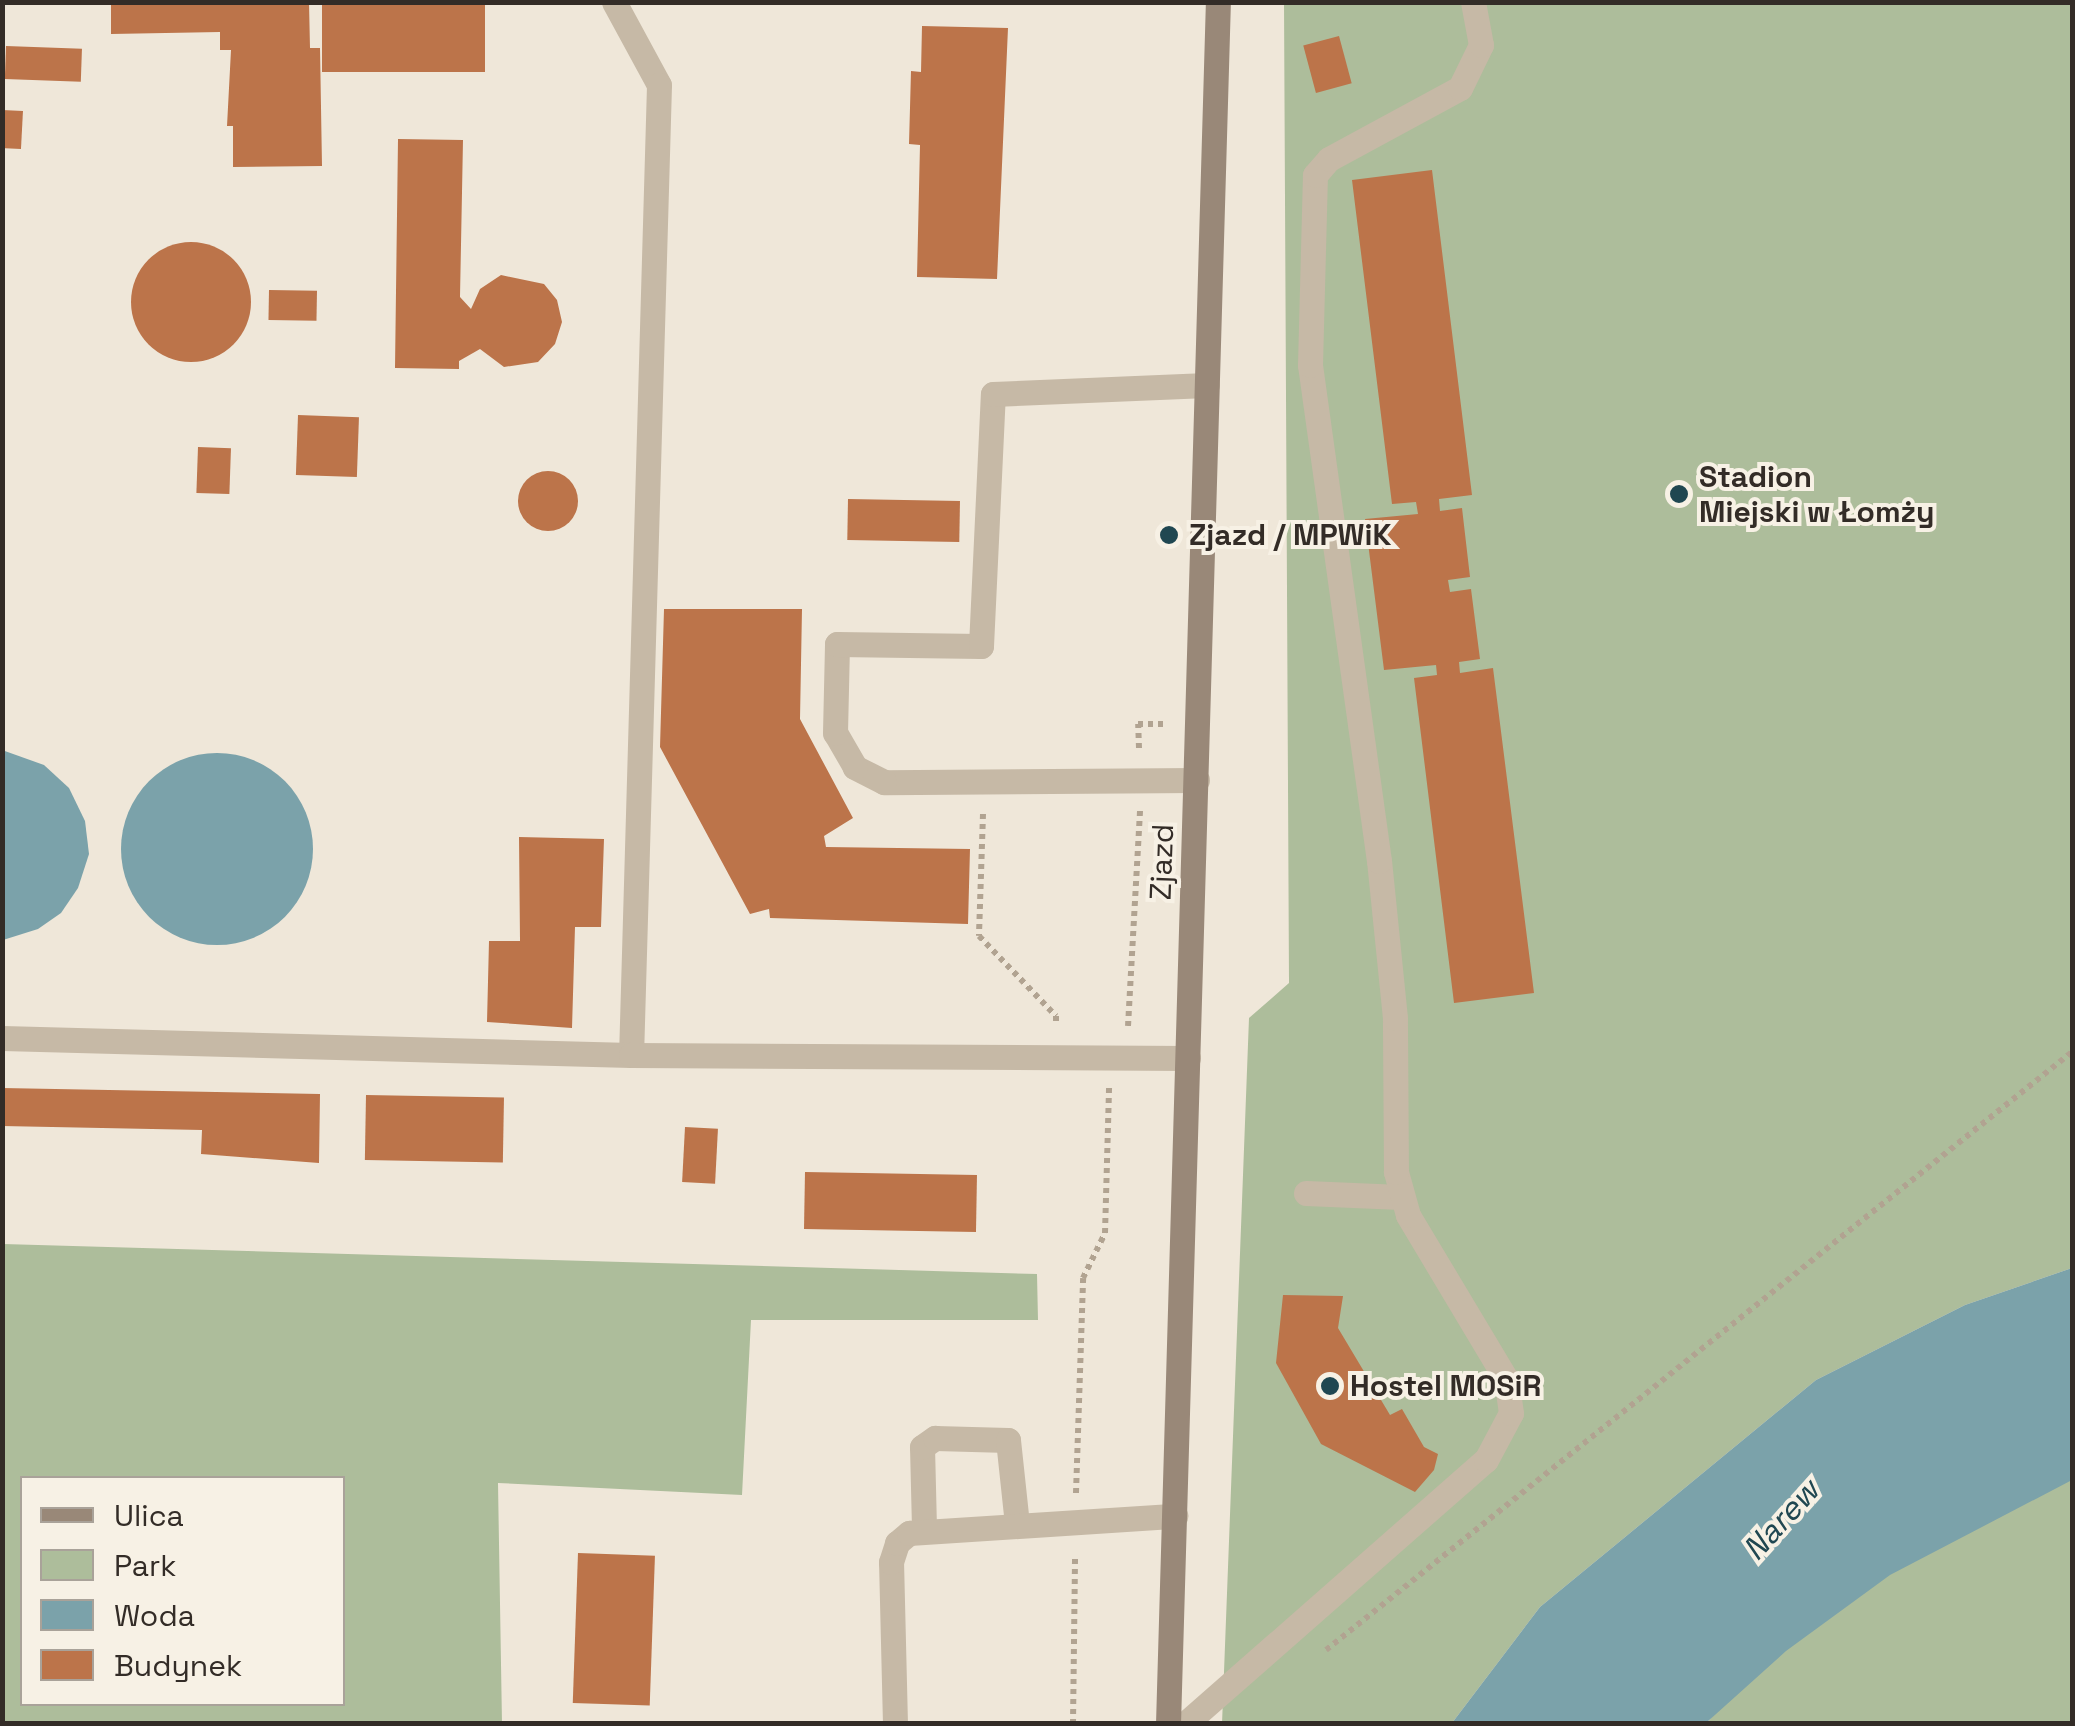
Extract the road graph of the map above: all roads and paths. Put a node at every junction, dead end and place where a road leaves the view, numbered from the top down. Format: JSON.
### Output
{"nodes":[{"id":1,"x":614,"y":2,"type":"edge"},
{"id":2,"x":1218,"y":2,"type":"edge"},
{"id":3,"x":1474,"y":2,"type":"edge"},
{"id":4,"x":1208,"y":385,"type":"junction"},
{"id":5,"x":1198,"y":724,"type":"junction"},
{"id":6,"x":1197,"y":780,"type":"junction"},
{"id":7,"x":1141,"y":781,"type":"junction"},
{"id":8,"x":984,"y":782,"type":"junction"},
{"id":9,"x":2,"y":1038,"type":"edge"},
{"id":10,"x":2072,"y":1052,"type":"edge"},
{"id":11,"x":1110,"y":1054,"type":"junction"},
{"id":12,"x":631,"y":1055,"type":"junction"},
{"id":13,"x":1056,"y":1056,"type":"junction"},
{"id":14,"x":1188,"y":1058,"type":"junction"},
{"id":15,"x":1306,"y":1193,"type":"dead end"},
{"id":16,"x":1401,"y":1196,"type":"junction"},
{"id":17,"x":1175,"y":1516,"type":"junction"},
{"id":18,"x":1075,"y":1521,"type":"junction"},
{"id":19,"x":1017,"y":1524,"type":"junction"},
{"id":20,"x":924,"y":1528,"type":"junction"},
{"id":21,"x":1311,"y":1662,"type":"dead end"},
{"id":22,"x":895,"y":1724,"type":"edge"},
{"id":23,"x":1073,"y":1724,"type":"edge"},
{"id":24,"x":1168,"y":1724,"type":"edge"},
{"id":25,"x":1185,"y":1724,"type":"edge"}],
"edges":[{"from":1,"to":12,"type":"lane"},
{"from":2,"to":4,"type":"main road","name":"Zjazd"},
{"from":3,"to":16,"type":"lane"},
{"from":4,"to":5,"type":"main road","name":"Zjazd"},
{"from":4,"to":8,"type":"lane"},
{"from":5,"to":6,"type":"main road","name":"Zjazd"},
{"from":5,"to":7,"type":"path"},
{"from":6,"to":7,"type":"lane"},
{"from":6,"to":14,"type":"main road","name":"Zjazd"},
{"from":7,"to":8,"type":"lane"},
{"from":7,"to":11,"type":"path"},
{"from":8,"to":13,"type":"path"},
{"from":9,"to":12,"type":"lane"},
{"from":10,"to":21,"type":"path"},
{"from":11,"to":13,"type":"lane"},
{"from":11,"to":14,"type":"lane"},
{"from":11,"to":18,"type":"path"},
{"from":12,"to":13,"type":"lane"},
{"from":14,"to":17,"type":"main road","name":"Zjazd"},
{"from":15,"to":16,"type":"lane"},
{"from":16,"to":25,"type":"lane"},
{"from":17,"to":18,"type":"lane"},
{"from":17,"to":24,"type":"main road","name":"Zjazd"},
{"from":18,"to":19,"type":"lane"},
{"from":18,"to":23,"type":"path"},
{"from":19,"to":20,"type":"lane"},
{"from":19,"to":20,"type":"lane"},
{"from":20,"to":22,"type":"lane"}]}
